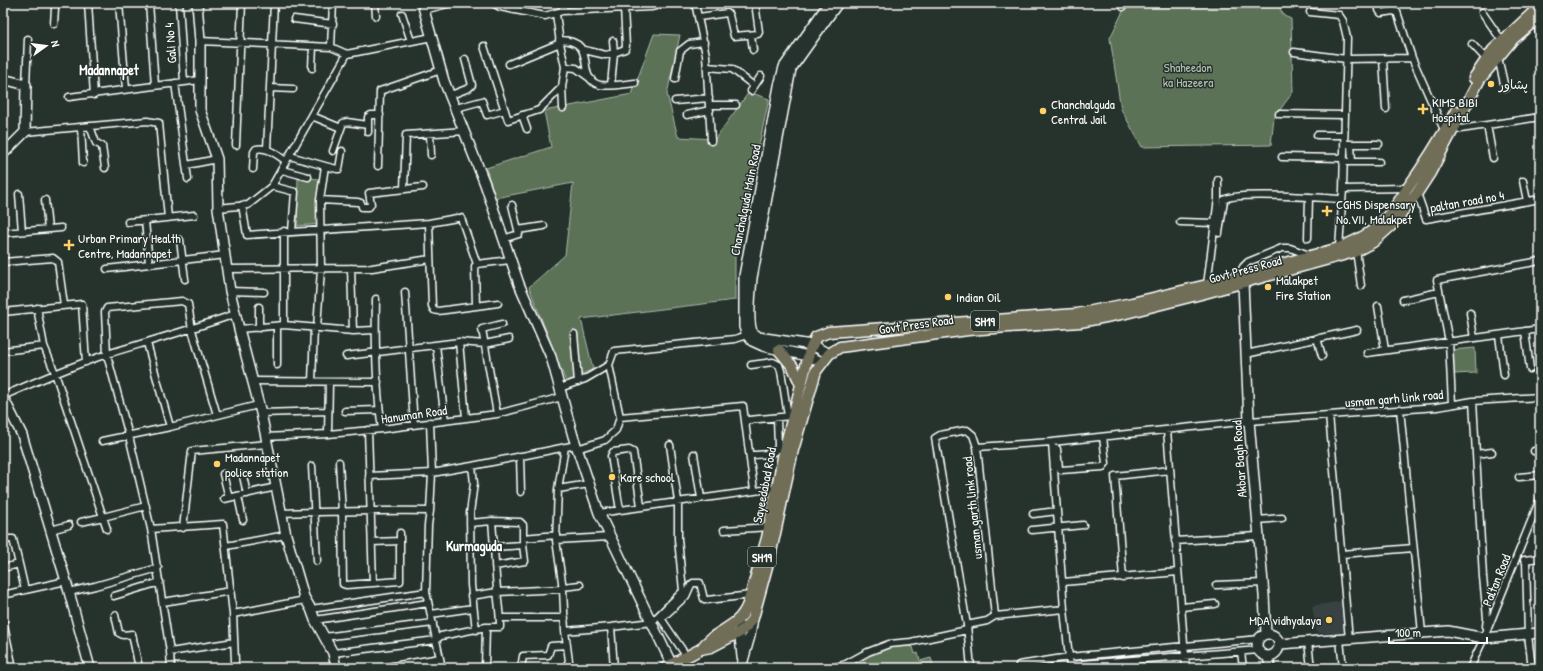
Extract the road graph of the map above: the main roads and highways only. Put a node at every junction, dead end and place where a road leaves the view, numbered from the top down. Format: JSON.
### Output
{"nodes":[{"id":1,"x":1536,"y":11,"type":"edge"},
{"id":2,"x":1449,"y":131,"type":"junction"},
{"id":3,"x":1413,"y":190,"type":"junction"},
{"id":4,"x":1241,"y":280,"type":"junction"},
{"id":5,"x":779,"y":350,"type":"road end"},
{"id":6,"x":820,"y":367,"type":"joint"},
{"id":7,"x":801,"y":385,"type":"junction"},
{"id":8,"x":749,"y":615,"type":"junction"},
{"id":9,"x":669,"y":666,"type":"edge"}],
"edges":[{"from":1,"to":2,"type":"main road","name":"Govt Press Road","number":"SH19"},
{"from":1,"to":2,"type":"main road","number":"SH19"},
{"from":2,"to":3,"type":"main road","name":"Govt Press Road","number":"SH19"},
{"from":3,"to":4,"type":"main road","number":"SH19"},
{"from":3,"to":4,"type":"main road","name":"Govt Press Road","number":"SH19"},
{"from":4,"to":6,"type":"main road","name":"Govt Press Road","number":"SH19"},
{"from":4,"to":7,"type":"main road","name":"Sayeedabad Road","number":"SH19"},
{"from":5,"to":7,"type":"main road"},
{"from":6,"to":8,"type":"main road","name":"Sayeedabad Road","number":"SH19"},
{"from":7,"to":8,"type":"main road","name":"Sayeedabad Road","number":"SH19"},
{"from":8,"to":9,"type":"main road","name":"Sayeedabad Road","number":"SH19"}]}
